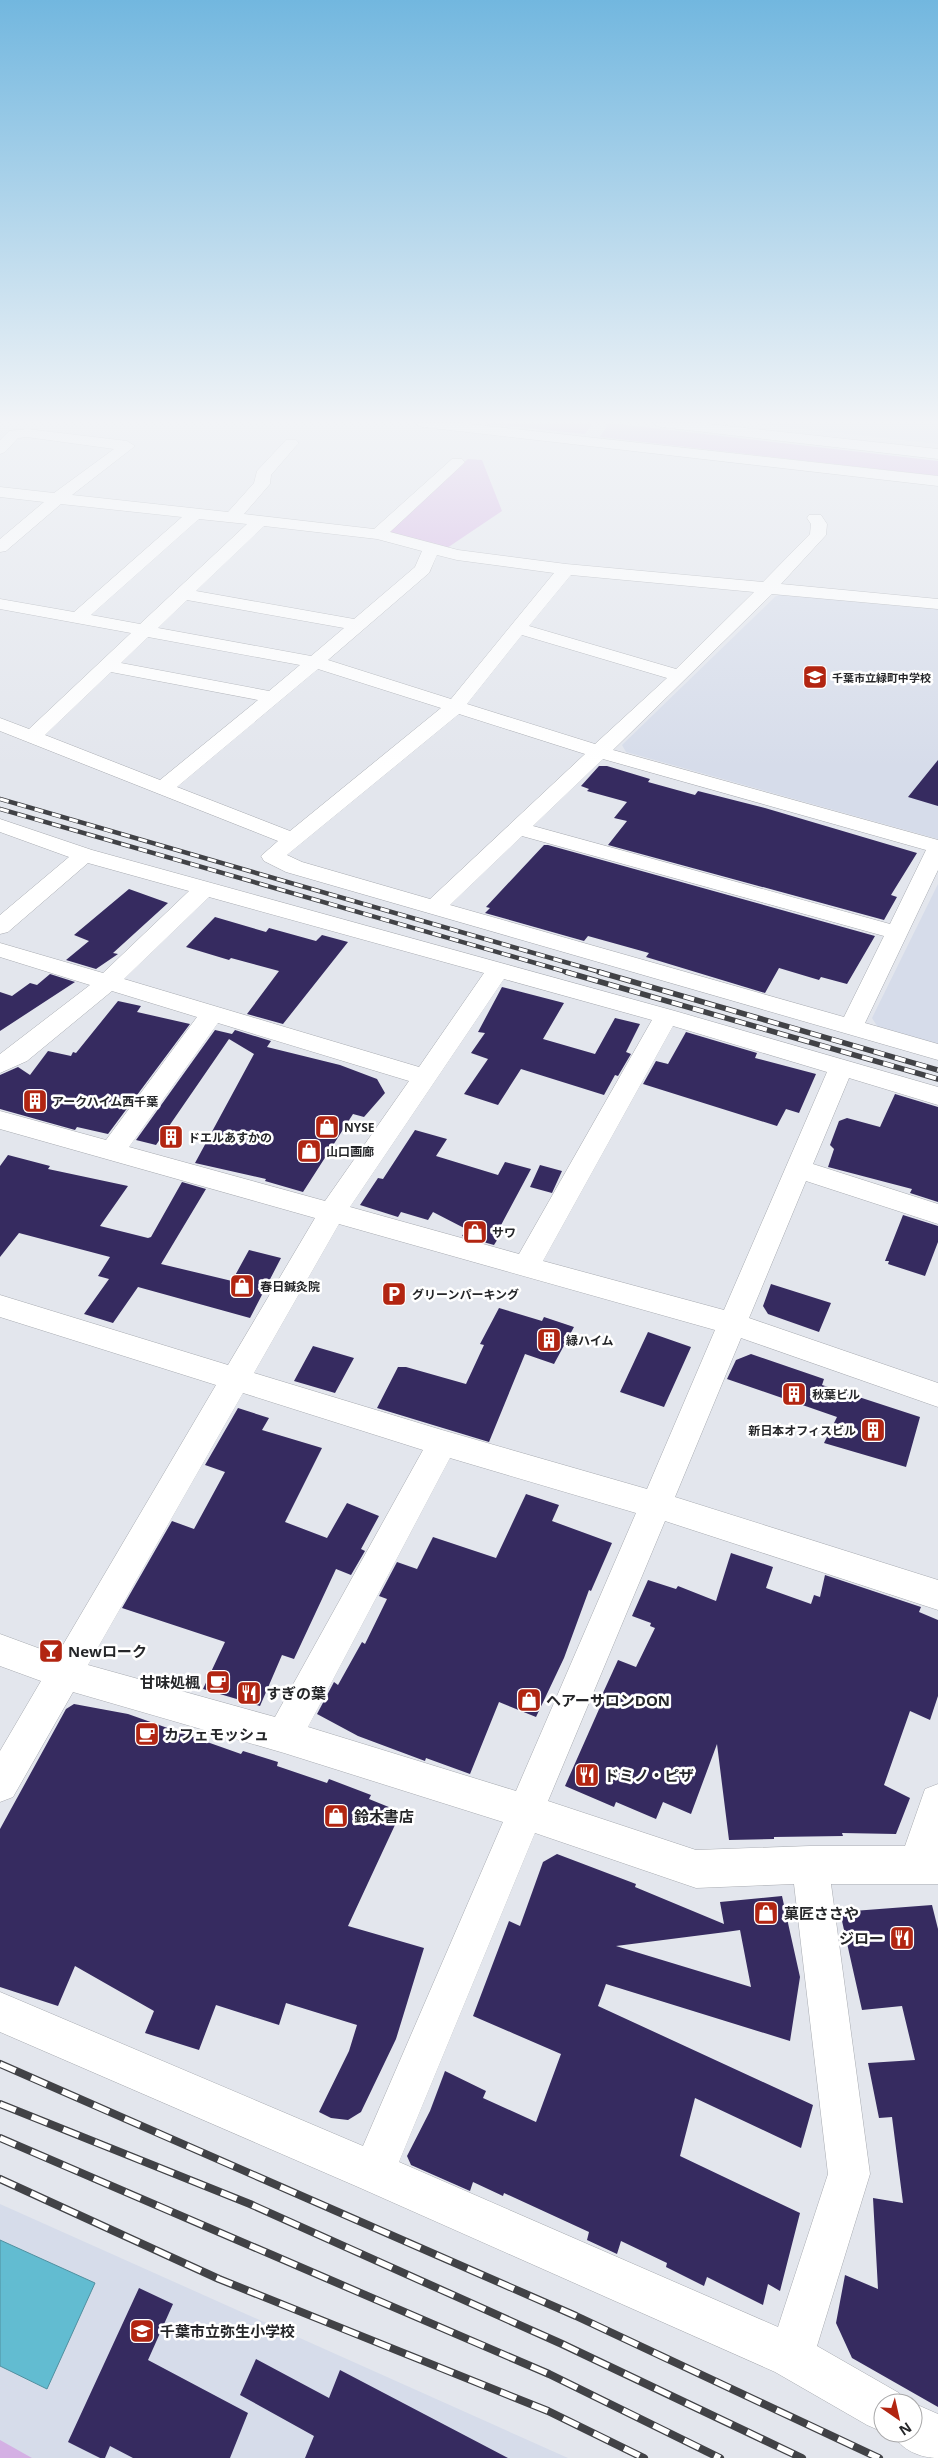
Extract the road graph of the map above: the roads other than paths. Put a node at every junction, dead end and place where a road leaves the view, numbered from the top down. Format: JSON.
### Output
{"nodes":[{"id":1,"x":11,"y":538,"type":"edge"},
{"id":2,"x":168,"y":538,"type":"edge"},
{"id":3,"x":243,"y":538,"type":"edge"},
{"id":4,"x":391,"y":538,"type":"edge"},
{"id":5,"x":815,"y":538,"type":"edge"},
{"id":6,"x":0,"y":547,"type":"edge"},
{"id":7,"x":431,"y":549,"type":"junction"},
{"id":8,"x":566,"y":569,"type":"junction"},
{"id":9,"x":769,"y":587,"type":"junction"},
{"id":10,"x":184,"y":594,"type":"junction"},
{"id":11,"x":0,"y":604,"type":"edge"},
{"id":12,"x":938,"y":604,"type":"edge"},
{"id":13,"x":78,"y":618,"type":"junction"},
{"id":14,"x":357,"y":625,"type":"junction"},
{"id":15,"x":520,"y":629,"type":"junction"},
{"id":16,"x":145,"y":630,"type":"junction"},
{"id":17,"x":315,"y":662,"type":"junction"},
{"id":18,"x":109,"y":666,"type":"junction"},
{"id":19,"x":678,"y":675,"type":"junction"},
{"id":20,"x":273,"y":697,"type":"junction"},
{"id":21,"x":455,"y":707,"type":"junction"},
{"id":22,"x":0,"y":724,"type":"edge"},
{"id":23,"x":33,"y":736,"type":"junction"},
{"id":24,"x":599,"y":752,"type":"junction"},
{"id":25,"x":164,"y":787,"type":"junction"},
{"id":26,"x":0,"y":825,"type":"edge"},
{"id":27,"x":517,"y":828,"type":"junction"},
{"id":28,"x":292,"y":839,"type":"junction"},
{"id":29,"x":938,"y":847,"type":"edge"},
{"id":30,"x":84,"y":855,"type":"junction"},
{"id":31,"x":205,"y":888,"type":"junction"},
{"id":32,"x":435,"y":907,"type":"junction"},
{"id":33,"x":0,"y":927,"type":"edge"},
{"id":34,"x":897,"y":933,"type":"junction"},
{"id":35,"x":0,"y":950,"type":"edge"},
{"id":36,"x":499,"y":969,"type":"junction"},
{"id":37,"x":108,"y":982,"type":"junction"},
{"id":38,"x":212,"y":1014,"type":"junction"},
{"id":39,"x":666,"y":1016,"type":"junction"},
{"id":40,"x":851,"y":1027,"type":"junction"},
{"id":41,"x":938,"y":1052,"type":"edge"},
{"id":42,"x":0,"y":1065,"type":"edge"},
{"id":43,"x":841,"y":1068,"type":"junction"},
{"id":44,"x":424,"y":1077,"type":"junction"},
{"id":45,"x":938,"y":1096,"type":"edge"},
{"id":46,"x":0,"y":1120,"type":"edge"},
{"id":47,"x":112,"y":1151,"type":"junction"},
{"id":48,"x":798,"y":1169,"type":"junction"},
{"id":49,"x":332,"y":1212,"type":"junction"},
{"id":50,"x":938,"y":1214,"type":"edge"},
{"id":51,"x":526,"y":1266,"type":"junction"},
{"id":52,"x":3,"y":1311,"type":"edge"},
{"id":53,"x":733,"y":1324,"type":"junction"},
{"id":54,"x":235,"y":1379,"type":"junction"},
{"id":55,"x":938,"y":1395,"type":"edge"},
{"id":56,"x":442,"y":1443,"type":"junction"},
{"id":57,"x":656,"y":1505,"type":"junction"},
{"id":58,"x":938,"y":1595,"type":"edge"},
{"id":59,"x":0,"y":1650,"type":"edge"},
{"id":60,"x":65,"y":1674,"type":"junction"},
{"id":61,"x":284,"y":1736,"type":"junction"},
{"id":62,"x":0,"y":1785,"type":"edge"},
{"id":63,"x":938,"y":1802,"type":"edge"},
{"id":64,"x":526,"y":1812,"type":"junction"},
{"id":65,"x":928,"y":1864,"type":"edge"},
{"id":66,"x":810,"y":1865,"type":"junction"},
{"id":67,"x":0,"y":2012,"type":"edge"},
{"id":68,"x":373,"y":2172,"type":"junction"},
{"id":69,"x":791,"y":2356,"type":"junction"},
{"id":70,"x":873,"y":2402,"type":"edge"},
{"id":71,"x":923,"y":2432,"type":"edge"},
{"id":72,"x":938,"y":2440,"type":"edge"}],
"edges":[{"from":1,"to":6,"type":"main road"},
{"from":2,"to":13,"type":"main road"},
{"from":3,"to":10,"type":"main road"},
{"from":4,"to":7,"type":"main road"},
{"from":5,"to":9,"type":"main road"},
{"from":7,"to":8,"type":"main road"},
{"from":7,"to":14,"type":"main road"},
{"from":8,"to":9,"type":"main road"},
{"from":8,"to":15,"type":"main road"},
{"from":9,"to":12,"type":"main road"},
{"from":9,"to":19,"type":"main road"},
{"from":10,"to":14,"type":"main road"},
{"from":10,"to":16,"type":"main road"},
{"from":11,"to":13,"type":"main road"},
{"from":13,"to":16,"type":"main road"},
{"from":14,"to":17,"type":"main road"},
{"from":15,"to":19,"type":"main road"},
{"from":15,"to":21,"type":"main road"},
{"from":16,"to":17,"type":"main road"},
{"from":16,"to":18,"type":"main road"},
{"from":17,"to":20,"type":"main road"},
{"from":17,"to":21,"type":"main road"},
{"from":18,"to":20,"type":"main road"},
{"from":18,"to":23,"type":"main road"},
{"from":19,"to":24,"type":"main road"},
{"from":20,"to":25,"type":"main road"},
{"from":21,"to":24,"type":"main road"},
{"from":21,"to":28,"type":"main road"},
{"from":22,"to":23,"type":"main road"},
{"from":23,"to":25,"type":"main road"},
{"from":24,"to":27,"type":"main road"},
{"from":24,"to":29,"type":"main road"},
{"from":25,"to":28,"type":"main road"},
{"from":26,"to":30,"type":"main road"},
{"from":27,"to":32,"type":"main road"},
{"from":27,"to":34,"type":"main road"},
{"from":28,"to":32,"type":"main road"},
{"from":29,"to":34,"type":"main road"},
{"from":30,"to":31,"type":"main road"},
{"from":30,"to":33,"type":"main road"},
{"from":31,"to":36,"type":"main road"},
{"from":31,"to":37,"type":"main road"},
{"from":32,"to":40,"type":"main road"},
{"from":34,"to":40,"type":"main road"},
{"from":35,"to":37,"type":"main road"},
{"from":36,"to":39,"type":"main road"},
{"from":36,"to":44,"type":"main road"},
{"from":37,"to":38,"type":"main road"},
{"from":37,"to":42,"type":"main road"},
{"from":38,"to":44,"type":"main road"},
{"from":38,"to":47,"type":"main road"},
{"from":39,"to":43,"type":"main road"},
{"from":39,"to":51,"type":"main road"},
{"from":40,"to":41,"type":"main road"},
{"from":43,"to":45,"type":"main road"},
{"from":43,"to":48,"type":"main road"},
{"from":44,"to":49,"type":"main road"},
{"from":46,"to":47,"type":"main road"},
{"from":47,"to":49,"type":"main road"},
{"from":48,"to":50,"type":"main road"},
{"from":48,"to":53,"type":"main road"},
{"from":49,"to":51,"type":"main road"},
{"from":49,"to":54,"type":"main road"},
{"from":51,"to":53,"type":"main road"},
{"from":52,"to":54,"type":"main road"},
{"from":53,"to":55,"type":"main road"},
{"from":53,"to":57,"type":"main road"},
{"from":54,"to":56,"type":"main road"},
{"from":54,"to":60,"type":"main road"},
{"from":56,"to":57,"type":"main road"},
{"from":56,"to":61,"type":"main road"},
{"from":57,"to":58,"type":"main road"},
{"from":57,"to":64,"type":"main road"},
{"from":59,"to":60,"type":"main road"},
{"from":60,"to":61,"type":"main road"},
{"from":60,"to":62,"type":"main road"},
{"from":61,"to":64,"type":"main road"},
{"from":63,"to":65,"type":"main road"},
{"from":64,"to":66,"type":"main road"},
{"from":64,"to":68,"type":"main road"},
{"from":65,"to":66,"type":"main road"},
{"from":66,"to":69,"type":"main road"},
{"from":67,"to":68,"type":"main road"},
{"from":68,"to":69,"type":"main road"},
{"from":69,"to":70,"type":"main road"},
{"from":71,"to":72,"type":"main road"}]}
